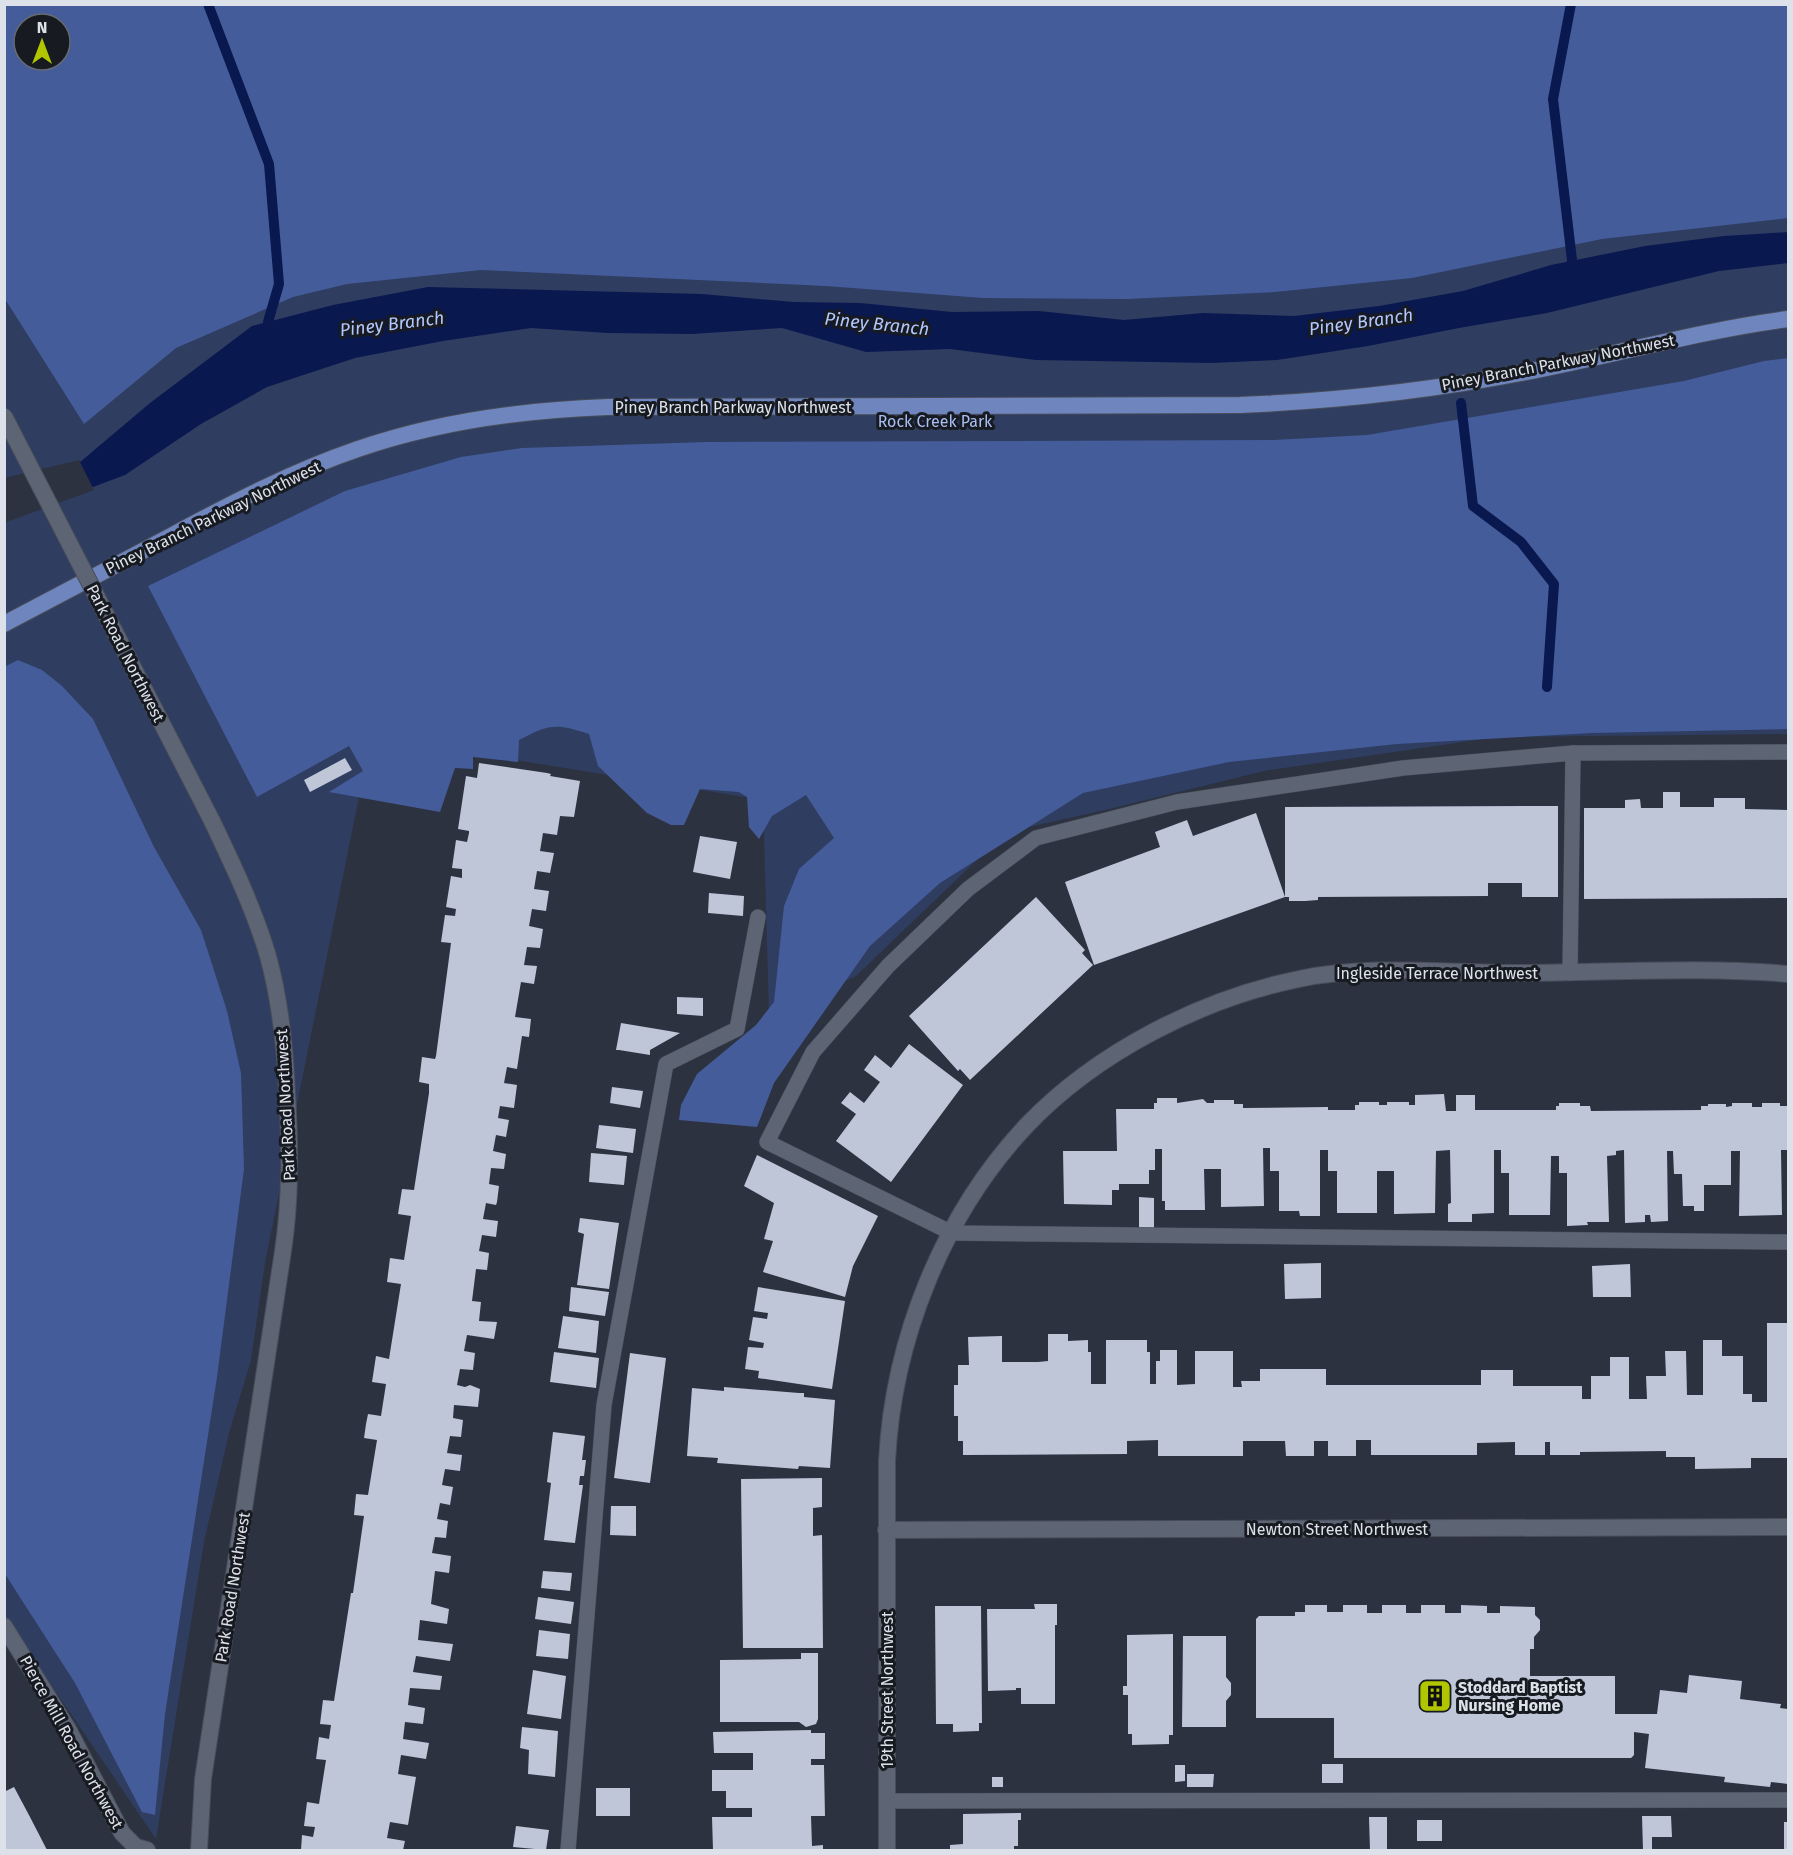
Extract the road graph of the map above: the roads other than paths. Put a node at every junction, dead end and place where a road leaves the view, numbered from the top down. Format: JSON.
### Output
{"nodes":[{"id":1,"x":1788,"y":320,"type":"edge"},
{"id":2,"x":4,"y":416,"type":"edge"},
{"id":3,"x":4,"y":624,"type":"edge"},
{"id":4,"x":1788,"y":752,"type":"edge"},
{"id":5,"x":1573,"y":753,"type":"junction"},
{"id":6,"x":758,"y":917,"type":"dead end"},
{"id":7,"x":1570,"y":973,"type":"junction"},
{"id":8,"x":1788,"y":974,"type":"edge"},
{"id":9,"x":952,"y":1233,"type":"junction"},
{"id":10,"x":1788,"y":1242,"type":"edge"},
{"id":11,"x":1788,"y":1527,"type":"edge"},
{"id":12,"x":886,"y":1530,"type":"junction"},
{"id":13,"x":4,"y":1626,"type":"edge"},
{"id":14,"x":1788,"y":1800,"type":"edge"},
{"id":15,"x":887,"y":1801,"type":"junction"},
{"id":16,"x":147,"y":1851,"type":"edge"},
{"id":17,"x":199,"y":1851,"type":"edge"},
{"id":18,"x":568,"y":1851,"type":"edge"},
{"id":19,"x":887,"y":1851,"type":"edge"}],
"edges":[{"from":1,"to":3,"type":"main road","name":"Piney Branch Parkway Northwest"},
{"from":2,"to":17,"type":"street","name":"Park Road Northwest","bridge":true},
{"from":4,"to":5,"type":"lane"},
{"from":5,"to":7,"type":"lane"},
{"from":5,"to":9,"type":"lane"},
{"from":6,"to":18,"type":"lane"},
{"from":7,"to":8,"type":"street","name":"Ingleside Terrace Northwest"},
{"from":7,"to":9,"type":"street","name":"Ingleside Terrace Northwest"},
{"from":9,"to":10,"type":"lane"},
{"from":9,"to":12,"type":"street","name":"Ingleside Terrace Northwest"},
{"from":11,"to":12,"type":"street","name":"Newton Street Northwest"},
{"from":12,"to":15,"type":"street","name":"19th Street Northwest"},
{"from":13,"to":16,"type":"street","name":"Pierce Mill Road Northwest"},
{"from":14,"to":15,"type":"lane"},
{"from":15,"to":19,"type":"street","name":"19th Street Northwest"}]}
